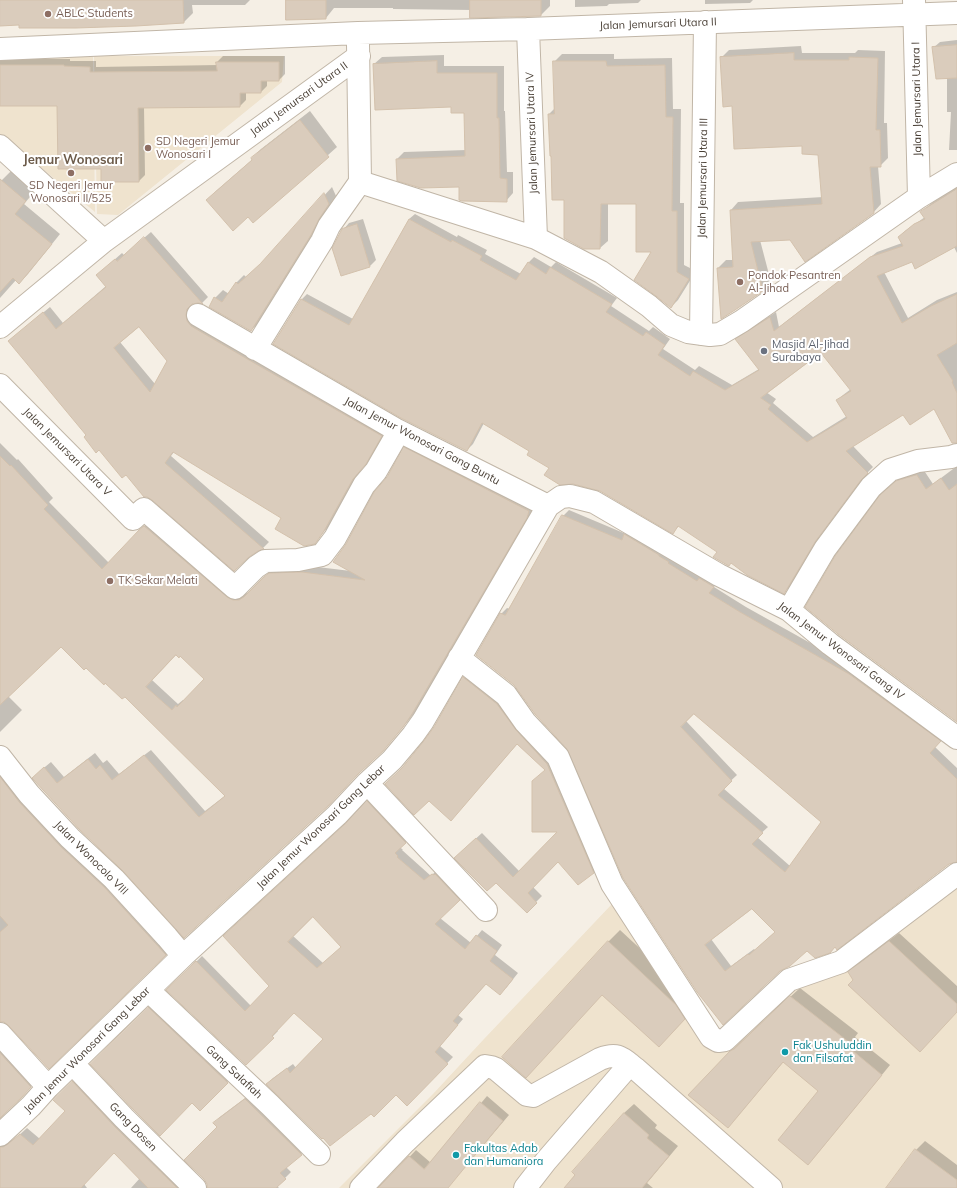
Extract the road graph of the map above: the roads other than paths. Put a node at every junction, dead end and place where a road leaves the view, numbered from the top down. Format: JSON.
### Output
{"nodes":[{"id":1,"x":915,"y":7,"type":"edge"},
{"id":2,"x":957,"y":13,"type":"edge"},
{"id":3,"x":705,"y":22,"type":"junction"},
{"id":4,"x":528,"y":29,"type":"junction"},
{"id":5,"x":358,"y":33,"type":"junction"},
{"id":6,"x":0,"y":49,"type":"edge"},
{"id":7,"x":358,"y":56,"type":"junction"},
{"id":8,"x":0,"y":146,"type":"edge"},
{"id":9,"x":956,"y":175,"type":"edge"},
{"id":10,"x":360,"y":182,"type":"junction"},
{"id":11,"x":920,"y":197,"type":"junction"},
{"id":12,"x":536,"y":238,"type":"junction"},
{"id":13,"x":104,"y":241,"type":"junction"},
{"id":14,"x":198,"y":315,"type":"dead end"},
{"id":15,"x":0,"y":327,"type":"edge"},
{"id":16,"x":702,"y":334,"type":"junction"},
{"id":17,"x":255,"y":348,"type":"junction"},
{"id":18,"x":0,"y":385,"type":"edge"},
{"id":19,"x":399,"y":431,"type":"junction"},
{"id":20,"x":957,"y":455,"type":"edge"},
{"id":21,"x":548,"y":506,"type":"junction"},
{"id":22,"x":789,"y":610,"type":"junction"},
{"id":23,"x":459,"y":658,"type":"junction"},
{"id":24,"x":957,"y":738,"type":"edge"},
{"id":25,"x":0,"y":758,"type":"edge"},
{"id":26,"x":367,"y":783,"type":"junction"},
{"id":27,"x":957,"y":874,"type":"edge"},
{"id":28,"x":486,"y":910,"type":"dead end"},
{"id":29,"x":183,"y":956,"type":"junction"},
{"id":30,"x":148,"y":990,"type":"junction"},
{"id":31,"x":0,"y":1034,"type":"edge"},
{"id":32,"x":73,"y":1064,"type":"junction"},
{"id":33,"x":630,"y":1064,"type":"junction"},
{"id":34,"x":48,"y":1087,"type":"junction"},
{"id":35,"x":0,"y":1135,"type":"edge"},
{"id":36,"x":319,"y":1154,"type":"dead end"},
{"id":37,"x":195,"y":1188,"type":"edge"},
{"id":38,"x":361,"y":1188,"type":"edge"},
{"id":39,"x":525,"y":1188,"type":"edge"},
{"id":40,"x":771,"y":1188,"type":"edge"}],
"edges":[{"from":1,"to":2,"type":"street","name":"Jalan Jemursari Utara II"},
{"from":1,"to":3,"type":"street","name":"Jalan Jemursari Utara II"},
{"from":1,"to":11,"type":"street","name":"Jalan Jemursari Utara I"},
{"from":3,"to":4,"type":"street","name":"Jalan Jemursari Utara II"},
{"from":3,"to":16,"type":"street","name":"Jalan Jemursari Utara III"},
{"from":4,"to":5,"type":"street","name":"Jalan Jemursari Utara II"},
{"from":4,"to":12,"type":"street","name":"Jalan Jemursari Utara IV"},
{"from":5,"to":6,"type":"street","name":"Jalan Jemursari Utara II"},
{"from":5,"to":7,"type":"street"},
{"from":7,"to":10,"type":"street"},
{"from":7,"to":13,"type":"street","name":"Jalan Jemursari Utara II"},
{"from":8,"to":13,"type":"street"},
{"from":9,"to":11,"type":"street"},
{"from":10,"to":12,"type":"street"},
{"from":10,"to":17,"type":"street"},
{"from":11,"to":16,"type":"street"},
{"from":12,"to":16,"type":"street"},
{"from":13,"to":15,"type":"street","name":"Jalan Jemursari Utara II"},
{"from":14,"to":17,"type":"street","name":"Jalan Jemur Wonosari Gang Buntu"},
{"from":17,"to":19,"type":"street","name":"Jalan Jemur Wonosari Gang Buntu"},
{"from":18,"to":19,"type":"street","name":"Jalan Jemursari Utara V"},
{"from":19,"to":21,"type":"street","name":"Jalan Jemur Wonosari Gang Buntu"},
{"from":20,"to":22,"type":"street"},
{"from":21,"to":22,"type":"street","name":"Jalan Jemur Wonosari Gang IV"},
{"from":21,"to":23,"type":"street","name":"Jalan Jemur Wonosari Gang Lebar"},
{"from":22,"to":24,"type":"street","name":"Jalan Jemur Wonosari Gang IV"},
{"from":23,"to":26,"type":"street","name":"Jalan Jemur Wonosari Gang Lebar"},
{"from":23,"to":27,"type":"street"},
{"from":25,"to":29,"type":"street","name":"Jalan Wonocolo VIII"},
{"from":26,"to":28,"type":"street"},
{"from":26,"to":29,"type":"street","name":"Jalan Jemur Wonosari Gang Lebar"},
{"from":29,"to":30,"type":"street","name":"Jalan Jemur Wonosari Gang Lebar"},
{"from":30,"to":32,"type":"street","name":"Jalan Jemur Wonosari Gang Lebar"},
{"from":30,"to":36,"type":"street","name":"Gang Salafiah"},
{"from":31,"to":34,"type":"street"},
{"from":32,"to":34,"type":"street","name":"Jalan Jemur Wonosari Gang Lebar"},
{"from":32,"to":37,"type":"street","name":"Gang Dosen"},
{"from":33,"to":38,"type":"street"},
{"from":33,"to":39,"type":"street"},
{"from":33,"to":40,"type":"street"},
{"from":34,"to":35,"type":"street","name":"Jalan Jemur Wonosari Gang Lebar"}]}
